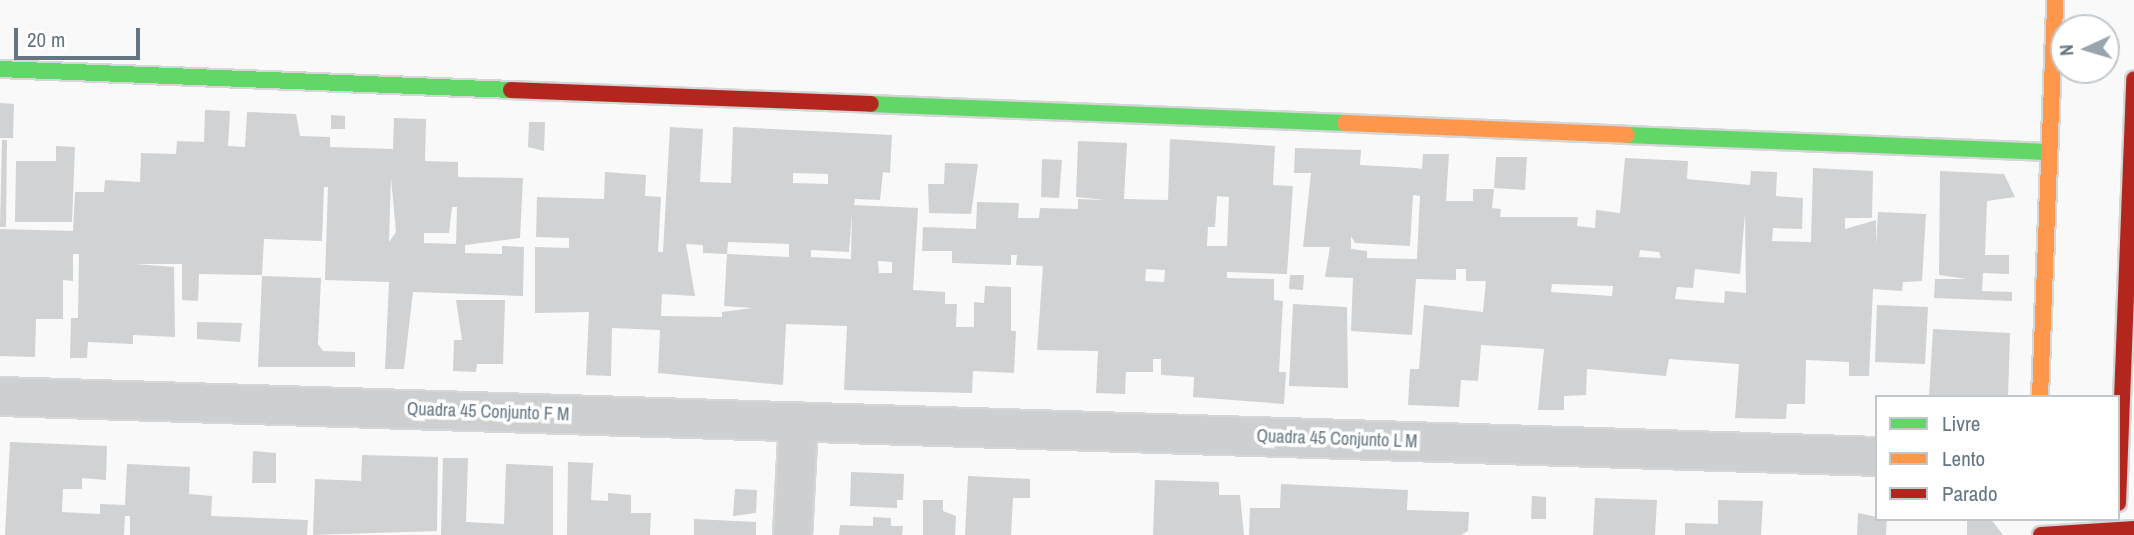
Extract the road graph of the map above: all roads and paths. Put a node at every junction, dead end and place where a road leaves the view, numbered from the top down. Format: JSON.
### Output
{"nodes":[{"id":1,"x":2055,"y":0,"type":"edge"},
{"id":2,"x":0,"y":69,"type":"edge"},
{"id":3,"x":2134,"y":79,"type":"edge"},
{"id":4,"x":2049,"y":152,"type":"junction"},
{"id":5,"x":2040,"y":395,"type":"edge"},
{"id":6,"x":0,"y":396,"type":"edge"},
{"id":7,"x":798,"y":421,"type":"junction"},
{"id":8,"x":2120,"y":450,"type":"edge"},
{"id":9,"x":1875,"y":456,"type":"edge"},
{"id":10,"x":2123,"y":526,"type":"edge"},
{"id":11,"x":792,"y":535,"type":"edge"},
{"id":12,"x":2038,"y":535,"type":"edge"}],
"edges":[{"from":1,"to":4,"type":"street"},
{"from":2,"to":4,"type":"street"},
{"from":3,"to":8,"type":"street"},
{"from":4,"to":5,"type":"street"},
{"from":6,"to":7,"type":"street","name":"Quadra 45 Conjunto F M"},
{"from":7,"to":9,"type":"street","name":"Quadra 45 Conjunto L M"},
{"from":7,"to":11,"type":"street"},
{"from":10,"to":12,"type":"street"}]}
